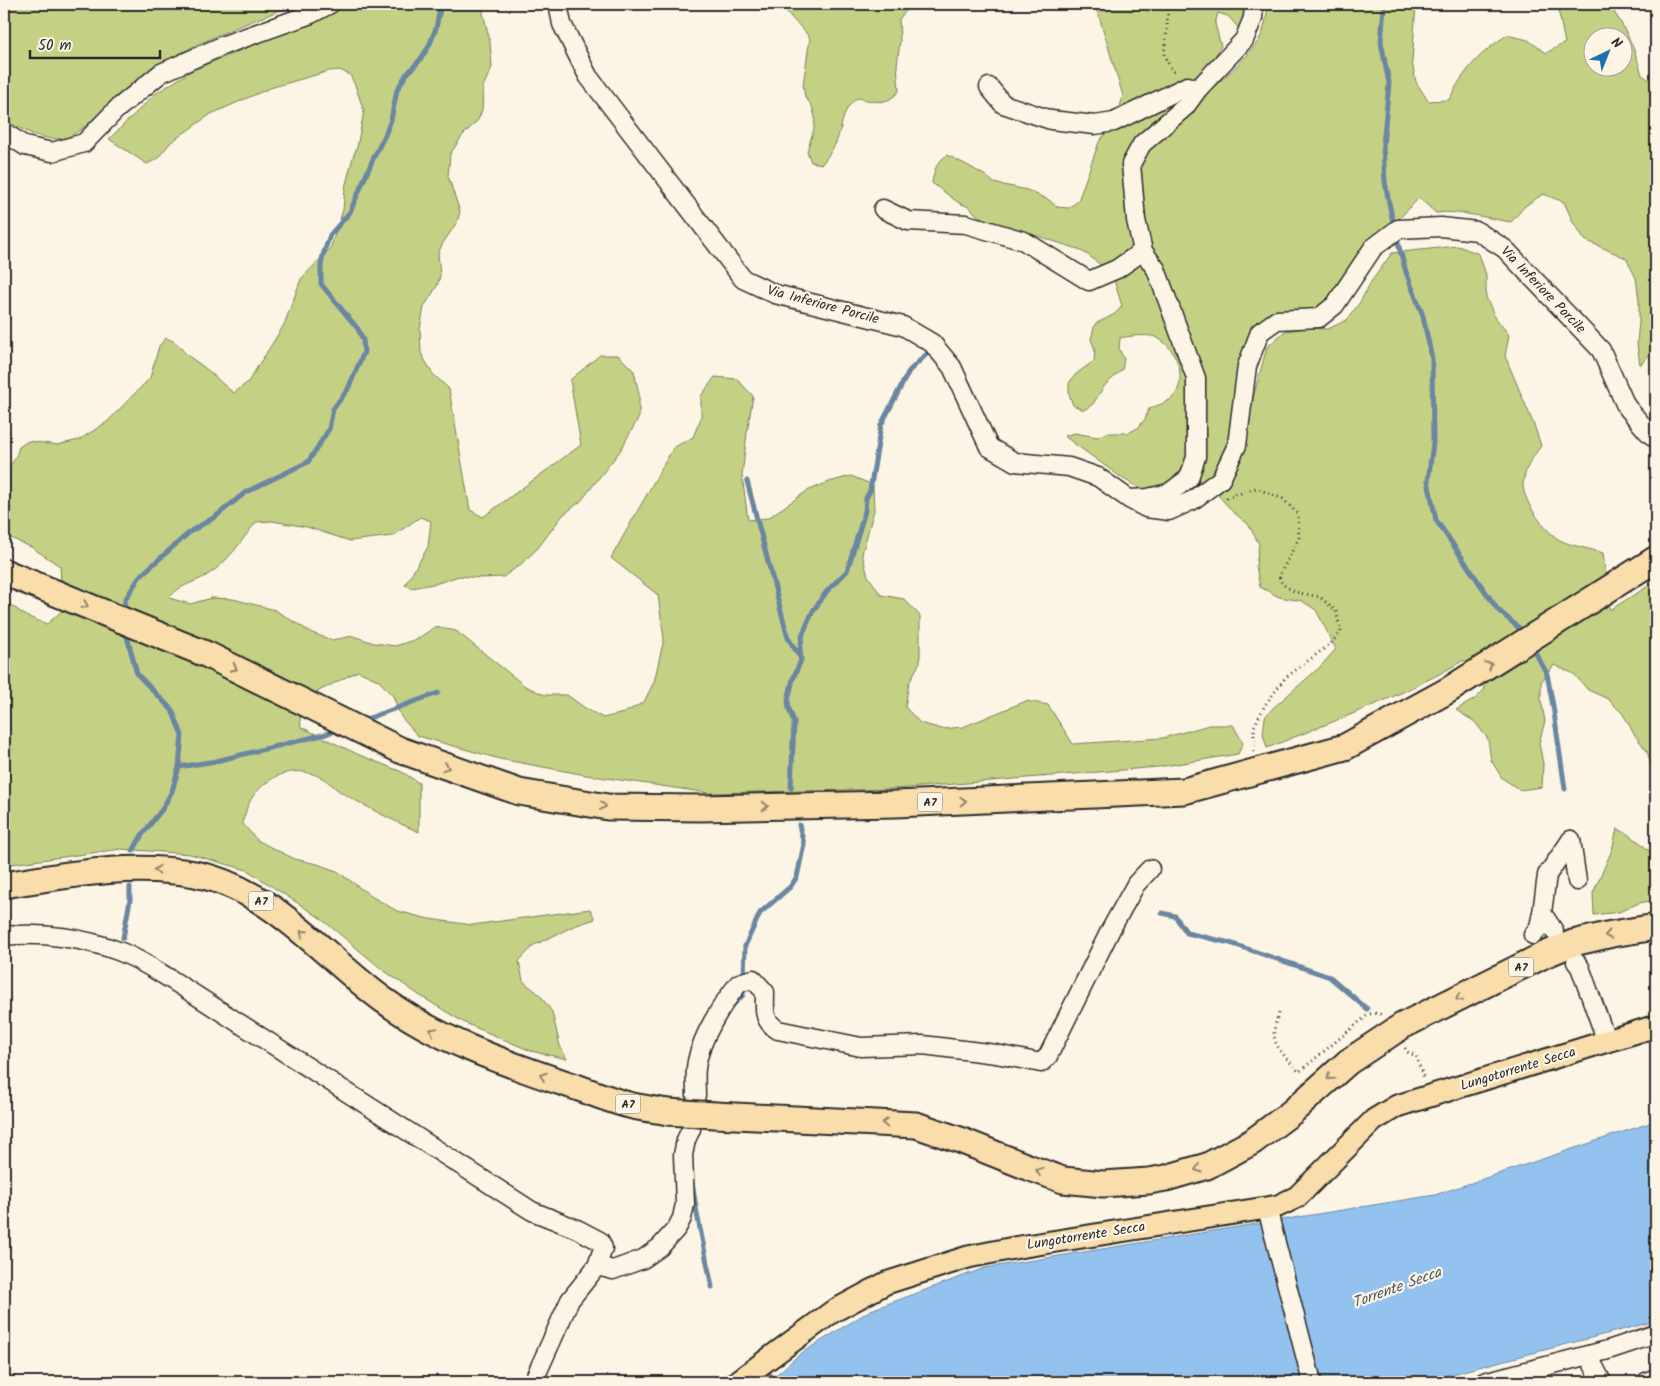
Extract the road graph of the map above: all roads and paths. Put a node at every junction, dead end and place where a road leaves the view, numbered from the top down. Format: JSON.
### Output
{"nodes":[{"id":1,"x":330,"y":4,"type":"edge"},
{"id":2,"x":558,"y":4,"type":"edge"},
{"id":3,"x":1168,"y":4,"type":"edge"},
{"id":4,"x":1254,"y":4,"type":"edge"},
{"id":5,"x":989,"y":87,"type":"dead end"},
{"id":6,"x":1192,"y":87,"type":"junction"},
{"id":7,"x":4,"y":132,"type":"edge"},
{"id":8,"x":883,"y":209,"type":"dead end"},
{"id":9,"x":1143,"y":251,"type":"junction"},
{"id":10,"x":1656,"y":439,"type":"edge"},
{"id":11,"x":1129,"y":499,"type":"junction"},
{"id":12,"x":1222,"y":500,"type":"dead end"},
{"id":13,"x":1647,"y":565,"type":"edge"},
{"id":14,"x":4,"y":572,"type":"edge"},
{"id":15,"x":1254,"y":752,"type":"dead end"},
{"id":16,"x":1150,"y":869,"type":"dead end"},
{"id":17,"x":1578,"y":882,"type":"dead end"},
{"id":18,"x":4,"y":885,"type":"edge"},
{"id":19,"x":1542,"y":913,"type":"junction"},
{"id":20,"x":1656,"y":927,"type":"edge"},
{"id":21,"x":1554,"y":931,"type":"dead end"},
{"id":22,"x":1533,"y":935,"type":"dead end"},
{"id":23,"x":4,"y":936,"type":"edge"},
{"id":24,"x":1576,"y":962,"type":"dead end"},
{"id":25,"x":1279,"y":1013,"type":"dead end"},
{"id":26,"x":1384,"y":1016,"type":"dead end"},
{"id":27,"x":1656,"y":1026,"type":"edge"},
{"id":28,"x":1607,"y":1042,"type":"junction"},
{"id":29,"x":1404,"y":1046,"type":"dead end"},
{"id":30,"x":696,"y":1096,"type":"dead end"},
{"id":31,"x":1430,"y":1096,"type":"junction"},
{"id":32,"x":691,"y":1128,"type":"dead end"},
{"id":33,"x":1270,"y":1217,"type":"junction"},
{"id":34,"x":596,"y":1266,"type":"junction"},
{"id":35,"x":1656,"y":1334,"type":"edge"},
{"id":36,"x":1588,"y":1355,"type":"junction"},
{"id":37,"x":1656,"y":1378,"type":"edge"},
{"id":38,"x":533,"y":1382,"type":"edge"},
{"id":39,"x":737,"y":1382,"type":"edge"},
{"id":40,"x":1312,"y":1382,"type":"edge"},
{"id":41,"x":1484,"y":1382,"type":"edge"},
{"id":42,"x":1602,"y":1382,"type":"edge"},
{"id":43,"x":1646,"y":1382,"type":"edge"}],
"edges":[{"from":1,"to":7,"type":"street"},
{"from":2,"to":11,"type":"street","name":"Via Inferiore Porcile"},
{"from":3,"to":6,"type":"path"},
{"from":4,"to":6,"type":"street"},
{"from":5,"to":6,"type":"street"},
{"from":6,"to":9,"type":"street"},
{"from":8,"to":9,"type":"street"},
{"from":9,"to":11,"type":"street"},
{"from":10,"to":11,"type":"street","name":"Via Inferiore Porcile"},
{"from":12,"to":15,"type":"path"},
{"from":14,"to":13,"type":"highway","number":"A7","one_way":true},
{"from":16,"to":30,"type":"street"},
{"from":17,"to":19,"type":"street"},
{"from":20,"to":18,"type":"highway","number":"A7","one_way":true,"bridge":true},
{"from":19,"to":21,"type":"street"},
{"from":19,"to":22,"type":"street"},
{"from":23,"to":34,"type":"street"},
{"from":24,"to":28,"type":"street"},
{"from":25,"to":26,"type":"path"},
{"from":27,"to":28,"type":"main road","name":"Lungotorrente Secca"},
{"from":28,"to":31,"type":"main road","name":"Lungotorrente Secca"},
{"from":29,"to":31,"type":"path"},
{"from":31,"to":33,"type":"main road","name":"Lungotorrente Secca"},
{"from":32,"to":34,"type":"street"},
{"from":33,"to":39,"type":"main road","name":"Lungotorrente Secca"},
{"from":33,"to":40,"type":"street"},
{"from":34,"to":38,"type":"street"},
{"from":35,"to":36,"type":"street"},
{"from":36,"to":41,"type":"street"},
{"from":36,"to":42,"type":"street"},
{"from":37,"to":43,"type":"street"}]}
